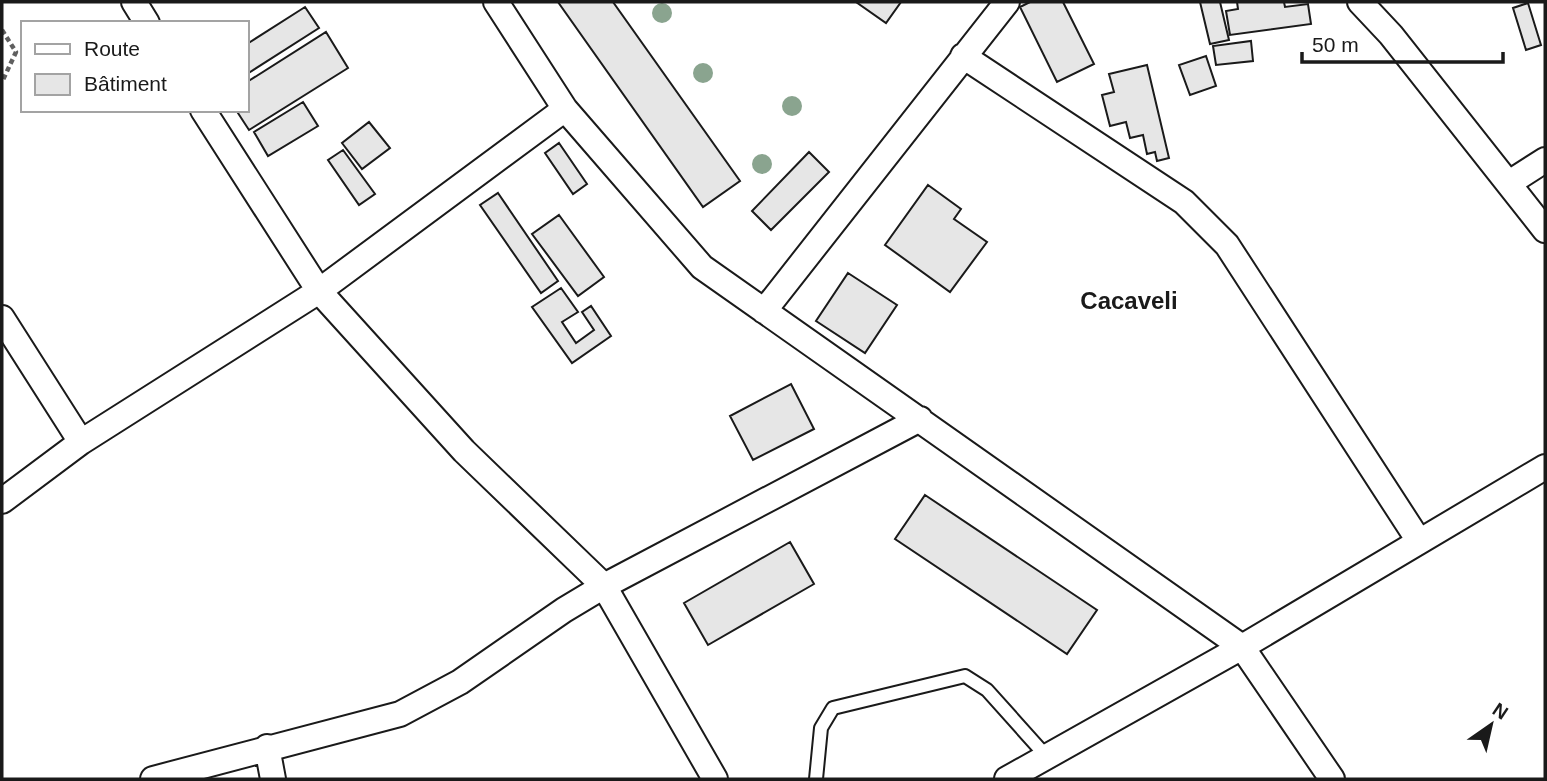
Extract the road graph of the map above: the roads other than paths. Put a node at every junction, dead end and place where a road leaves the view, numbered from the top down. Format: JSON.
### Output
{"nodes":[{"id":1,"x":134,"y":2,"type":"edge"},
{"id":2,"x":496,"y":2,"type":"edge"},
{"id":3,"x":1007,"y":2,"type":"edge"},
{"id":4,"x":1360,"y":2,"type":"edge"},
{"id":5,"x":146,"y":21,"type":"edge"},
{"id":6,"x":963,"y":57,"type":"junction"},
{"id":7,"x":565,"y":109,"type":"junction"},
{"id":8,"x":204,"y":112,"type":"edge"},
{"id":9,"x":1545,"y":160,"type":"edge"},
{"id":10,"x":1508,"y":183,"type":"junction"},
{"id":11,"x":1545,"y":230,"type":"edge"},
{"id":12,"x":319,"y":291,"type":"junction"},
{"id":13,"x":764,"y":311,"type":"junction"},
{"id":14,"x":2,"y":318,"type":"edge"},
{"id":15,"x":920,"y":419,"type":"junction"},
{"id":16,"x":81,"y":442,"type":"junction"},
{"id":17,"x":1545,"y":467,"type":"edge"},
{"id":18,"x":2,"y":500,"type":"edge"},
{"id":19,"x":1419,"y":541,"type":"junction"},
{"id":20,"x":604,"y":586,"type":"junction"},
{"id":21,"x":1242,"y":647,"type":"junction"},
{"id":22,"x":267,"y":747,"type":"junction"},
{"id":23,"x":1047,"y":757,"type":"junction"},
{"id":24,"x":153,"y":779,"type":"edge"},
{"id":25,"x":272,"y":779,"type":"edge"},
{"id":26,"x":715,"y":779,"type":"edge"},
{"id":27,"x":816,"y":779,"type":"edge"},
{"id":28,"x":1007,"y":779,"type":"edge"},
{"id":29,"x":1332,"y":779,"type":"edge"}],
"edges":[{"from":1,"to":5,"type":"street"},
{"from":2,"to":7,"type":"street"},
{"from":3,"to":6,"type":"street"},
{"from":4,"to":10,"type":"street"},
{"from":6,"to":13,"type":"street"},
{"from":6,"to":19,"type":"street"},
{"from":7,"to":12,"type":"street"},
{"from":7,"to":13,"type":"street"},
{"from":8,"to":12,"type":"street"},
{"from":9,"to":10,"type":"street"},
{"from":10,"to":11,"type":"street"},
{"from":12,"to":16,"type":"street"},
{"from":12,"to":20,"type":"street"},
{"from":13,"to":15,"type":"street"},
{"from":14,"to":16,"type":"street"},
{"from":15,"to":20,"type":"street"},
{"from":15,"to":21,"type":"street"},
{"from":16,"to":18,"type":"street"},
{"from":17,"to":19,"type":"street"},
{"from":19,"to":21,"type":"street"},
{"from":20,"to":22,"type":"street"},
{"from":20,"to":26,"type":"street"},
{"from":21,"to":23,"type":"street"},
{"from":21,"to":29,"type":"street"},
{"from":22,"to":24,"type":"street"},
{"from":22,"to":25,"type":"street"},
{"from":23,"to":27,"type":"lane"},
{"from":23,"to":28,"type":"street"}]}
